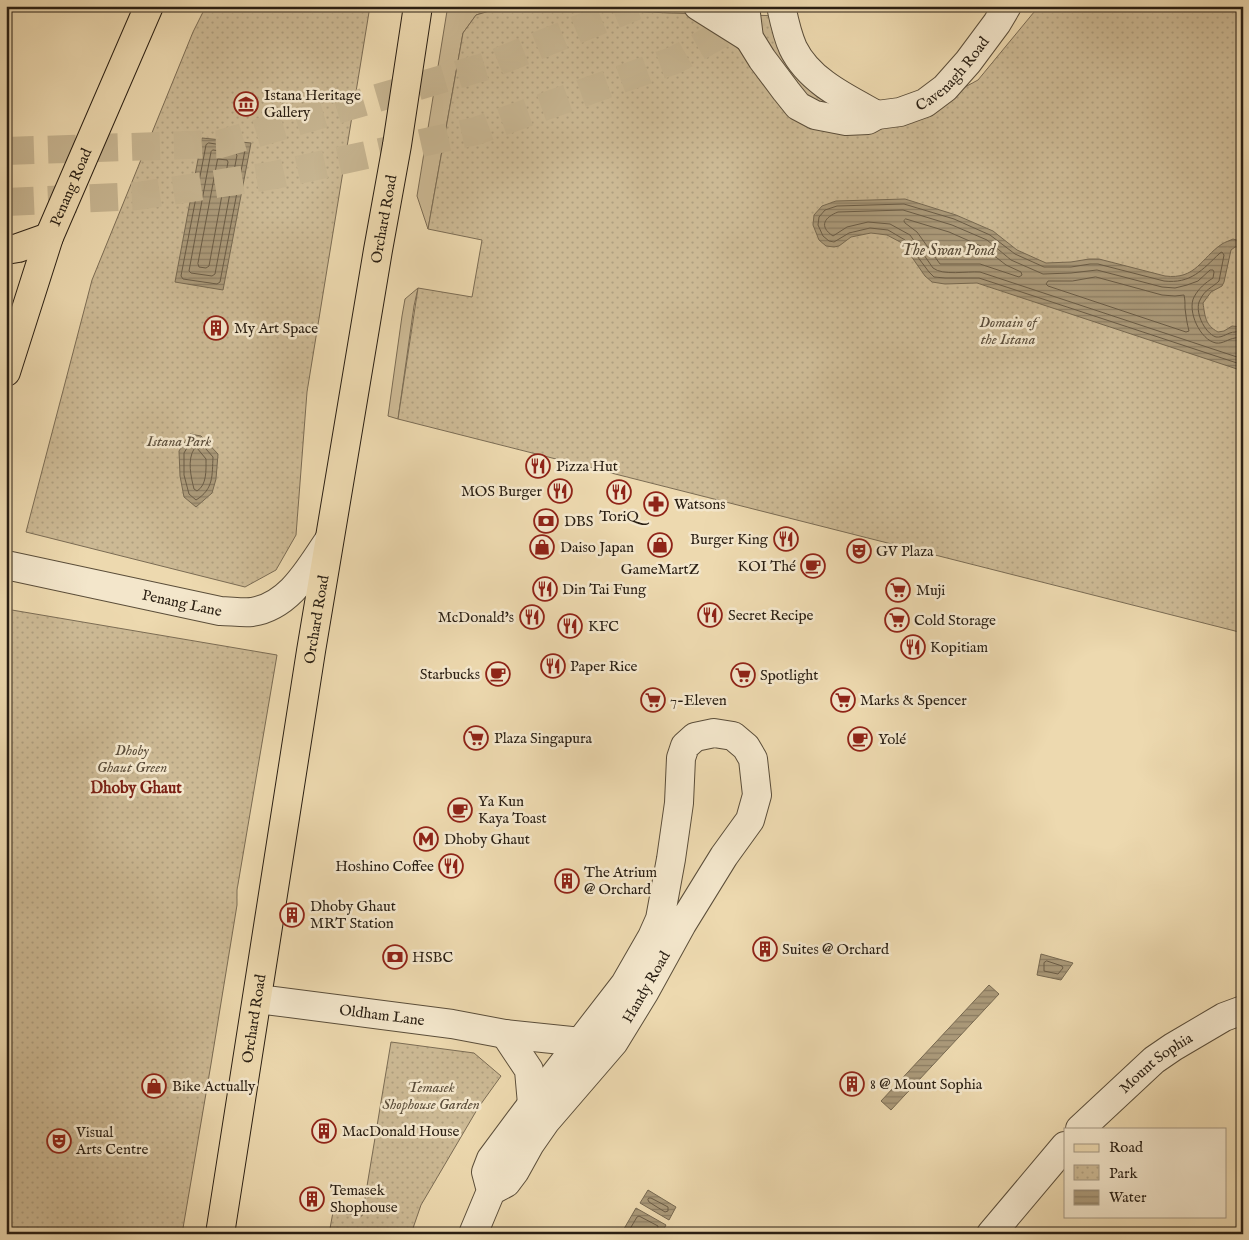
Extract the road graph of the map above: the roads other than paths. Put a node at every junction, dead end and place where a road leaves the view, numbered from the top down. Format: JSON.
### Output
{"nodes":[{"id":1,"x":149,"y":6,"type":"edge"},
{"id":2,"x":418,"y":6,"type":"edge"},
{"id":3,"x":698,"y":6,"type":"edge"},
{"id":4,"x":745,"y":6,"type":"edge"},
{"id":5,"x":781,"y":6,"type":"edge"},
{"id":6,"x":1007,"y":6,"type":"edge"},
{"id":7,"x":749,"y":38,"type":"junction"},
{"id":8,"x":878,"y":115,"type":"junction"},
{"id":9,"x":49,"y":237,"type":"junction"},
{"id":10,"x":6,"y":250,"type":"edge"},
{"id":11,"x":6,"y":372,"type":"edge"},
{"id":12,"x":329,"y":540,"type":"junction"},
{"id":13,"x":6,"y":565,"type":"edge"},
{"id":14,"x":258,"y":999,"type":"junction"},
{"id":15,"x":1243,"y":1010,"type":"edge"},
{"id":16,"x":505,"y":1034,"type":"junction"},
{"id":17,"x":581,"y":1042,"type":"junction"},
{"id":18,"x":614,"y":1042,"type":"junction"},
{"id":19,"x":532,"y":1104,"type":"junction"},
{"id":20,"x":1081,"y":1128,"type":"edge"},
{"id":21,"x":1064,"y":1147,"type":"edge"},
{"id":22,"x":491,"y":1190,"type":"junction"},
{"id":23,"x":220,"y":1234,"type":"edge"},
{"id":24,"x":473,"y":1234,"type":"edge"},
{"id":25,"x":991,"y":1234,"type":"edge"}],
"edges":[{"from":1,"to":9,"type":"main road","name":"Penang Road"},
{"from":2,"to":12,"type":"main road","name":"Orchard Road"},
{"from":3,"to":7,"type":"street"},
{"from":4,"to":7,"type":"street","name":"Cavenagh Road"},
{"from":5,"to":8,"type":"street"},
{"from":6,"to":8,"type":"street","name":"Cavenagh Road"},
{"from":7,"to":8,"type":"street","name":"Cavenagh Road"},
{"from":9,"to":10,"type":"main road"},
{"from":9,"to":11,"type":"main road","name":"Penang Road"},
{"from":12,"to":13,"type":"street","name":"Penang Lane"},
{"from":12,"to":14,"type":"main road","name":"Orchard Road"},
{"from":14,"to":16,"type":"street","name":"Oldham Lane"},
{"from":14,"to":23,"type":"main road","name":"Orchard Road"},
{"from":15,"to":20,"type":"street","name":"Mount Sophia"},
{"from":16,"to":17,"type":"street","name":"Oldham Lane"},
{"from":16,"to":19,"type":"street"},
{"from":17,"to":18,"type":"street","name":"Oldham Lane"},
{"from":17,"to":18,"type":"street","name":"Handy Road"},
{"from":17,"to":19,"type":"street","name":"Handy Road"},
{"from":18,"to":22,"type":"street","name":"Handy Road"},
{"from":19,"to":22,"type":"street","name":"Handy Road"},
{"from":21,"to":25,"type":"street"},
{"from":22,"to":24,"type":"street","name":"Handy Road"}]}
